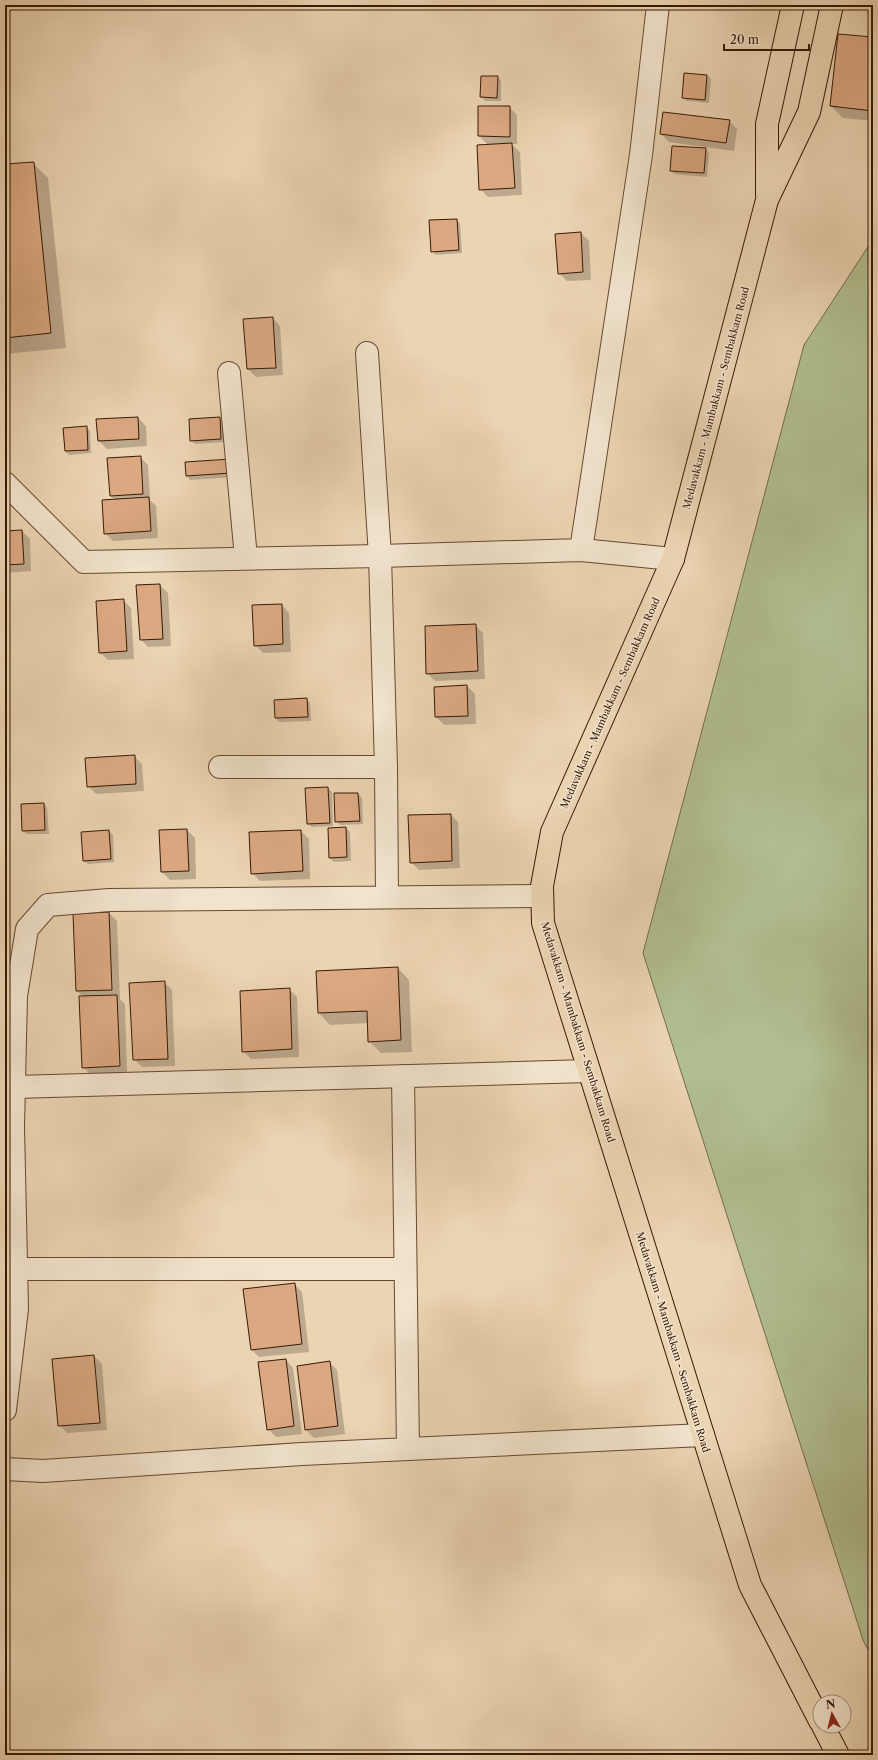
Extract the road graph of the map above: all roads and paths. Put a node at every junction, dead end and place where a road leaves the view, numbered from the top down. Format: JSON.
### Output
{"nodes":[{"id":1,"x":658,"y":5,"type":"edge"},
{"id":2,"x":793,"y":5,"type":"edge"},
{"id":3,"x":832,"y":5,"type":"edge"},
{"id":4,"x":768,"y":200,"type":"junction"},
{"id":5,"x":367,"y":353,"type":"dead end"},
{"id":6,"x":229,"y":373,"type":"dead end"},
{"id":7,"x":5,"y":483,"type":"edge"},
{"id":8,"x":581,"y":550,"type":"junction"},
{"id":9,"x":380,"y":556,"type":"junction"},
{"id":10,"x":246,"y":558,"type":"junction"},
{"id":11,"x":673,"y":559,"type":"junction"},
{"id":12,"x":220,"y":767,"type":"dead end"},
{"id":13,"x":386,"y":768,"type":"junction"},
{"id":14,"x":542,"y":896,"type":"junction"},
{"id":15,"x":387,"y":897,"type":"junction"},
{"id":16,"x":10,"y":995,"type":"edge"},
{"id":17,"x":589,"y":1071,"type":"junction"},
{"id":18,"x":403,"y":1076,"type":"junction"},
{"id":19,"x":14,"y":1087,"type":"junction"},
{"id":20,"x":9,"y":1127,"type":"edge"},
{"id":21,"x":17,"y":1269,"type":"junction"},
{"id":22,"x":405,"y":1269,"type":"junction"},
{"id":23,"x":11,"y":1309,"type":"edge"},
{"id":24,"x":5,"y":1399,"type":"edge"},
{"id":25,"x":703,"y":1435,"type":"junction"},
{"id":26,"x":408,"y":1449,"type":"junction"},
{"id":27,"x":5,"y":1469,"type":"edge"},
{"id":28,"x":812,"y":1705,"type":"edge"},
{"id":29,"x":827,"y":1734,"type":"edge"},
{"id":30,"x":838,"y":1755,"type":"edge"}],
"edges":[{"from":1,"to":8,"type":"street"},
{"from":2,"to":4,"type":"main road","name":"Medavakkam - Mambakkam - Sembakkam Road"},
{"from":3,"to":4,"type":"main road","name":"Medavakkam - Mambakkam - Sembakkam Road"},
{"from":4,"to":11,"type":"main road","name":"Medavakkam - Mambakkam - Sembakkam Road"},
{"from":5,"to":9,"type":"street"},
{"from":6,"to":10,"type":"street"},
{"from":7,"to":10,"type":"street"},
{"from":8,"to":9,"type":"street"},
{"from":8,"to":11,"type":"street"},
{"from":9,"to":10,"type":"street"},
{"from":9,"to":13,"type":"street"},
{"from":11,"to":14,"type":"main road","name":"Medavakkam - Mambakkam - Sembakkam Road"},
{"from":12,"to":13,"type":"street"},
{"from":13,"to":15,"type":"street"},
{"from":14,"to":15,"type":"street"},
{"from":14,"to":17,"type":"main road","name":"Medavakkam - Mambakkam - Sembakkam Road"},
{"from":15,"to":16,"type":"street"},
{"from":16,"to":19,"type":"street"},
{"from":17,"to":18,"type":"street"},
{"from":17,"to":25,"type":"main road","name":"Medavakkam - Mambakkam - Sembakkam Road"},
{"from":18,"to":19,"type":"street"},
{"from":18,"to":22,"type":"street"},
{"from":19,"to":20,"type":"street"},
{"from":20,"to":21,"type":"street"},
{"from":21,"to":22,"type":"street"},
{"from":21,"to":23,"type":"street"},
{"from":22,"to":26,"type":"street"},
{"from":23,"to":24,"type":"street"},
{"from":25,"to":26,"type":"street"},
{"from":25,"to":28,"type":"main road","name":"Medavakkam - Mambakkam - Sembakkam Road"},
{"from":26,"to":27,"type":"street"},
{"from":29,"to":30,"type":"main road"}]}
